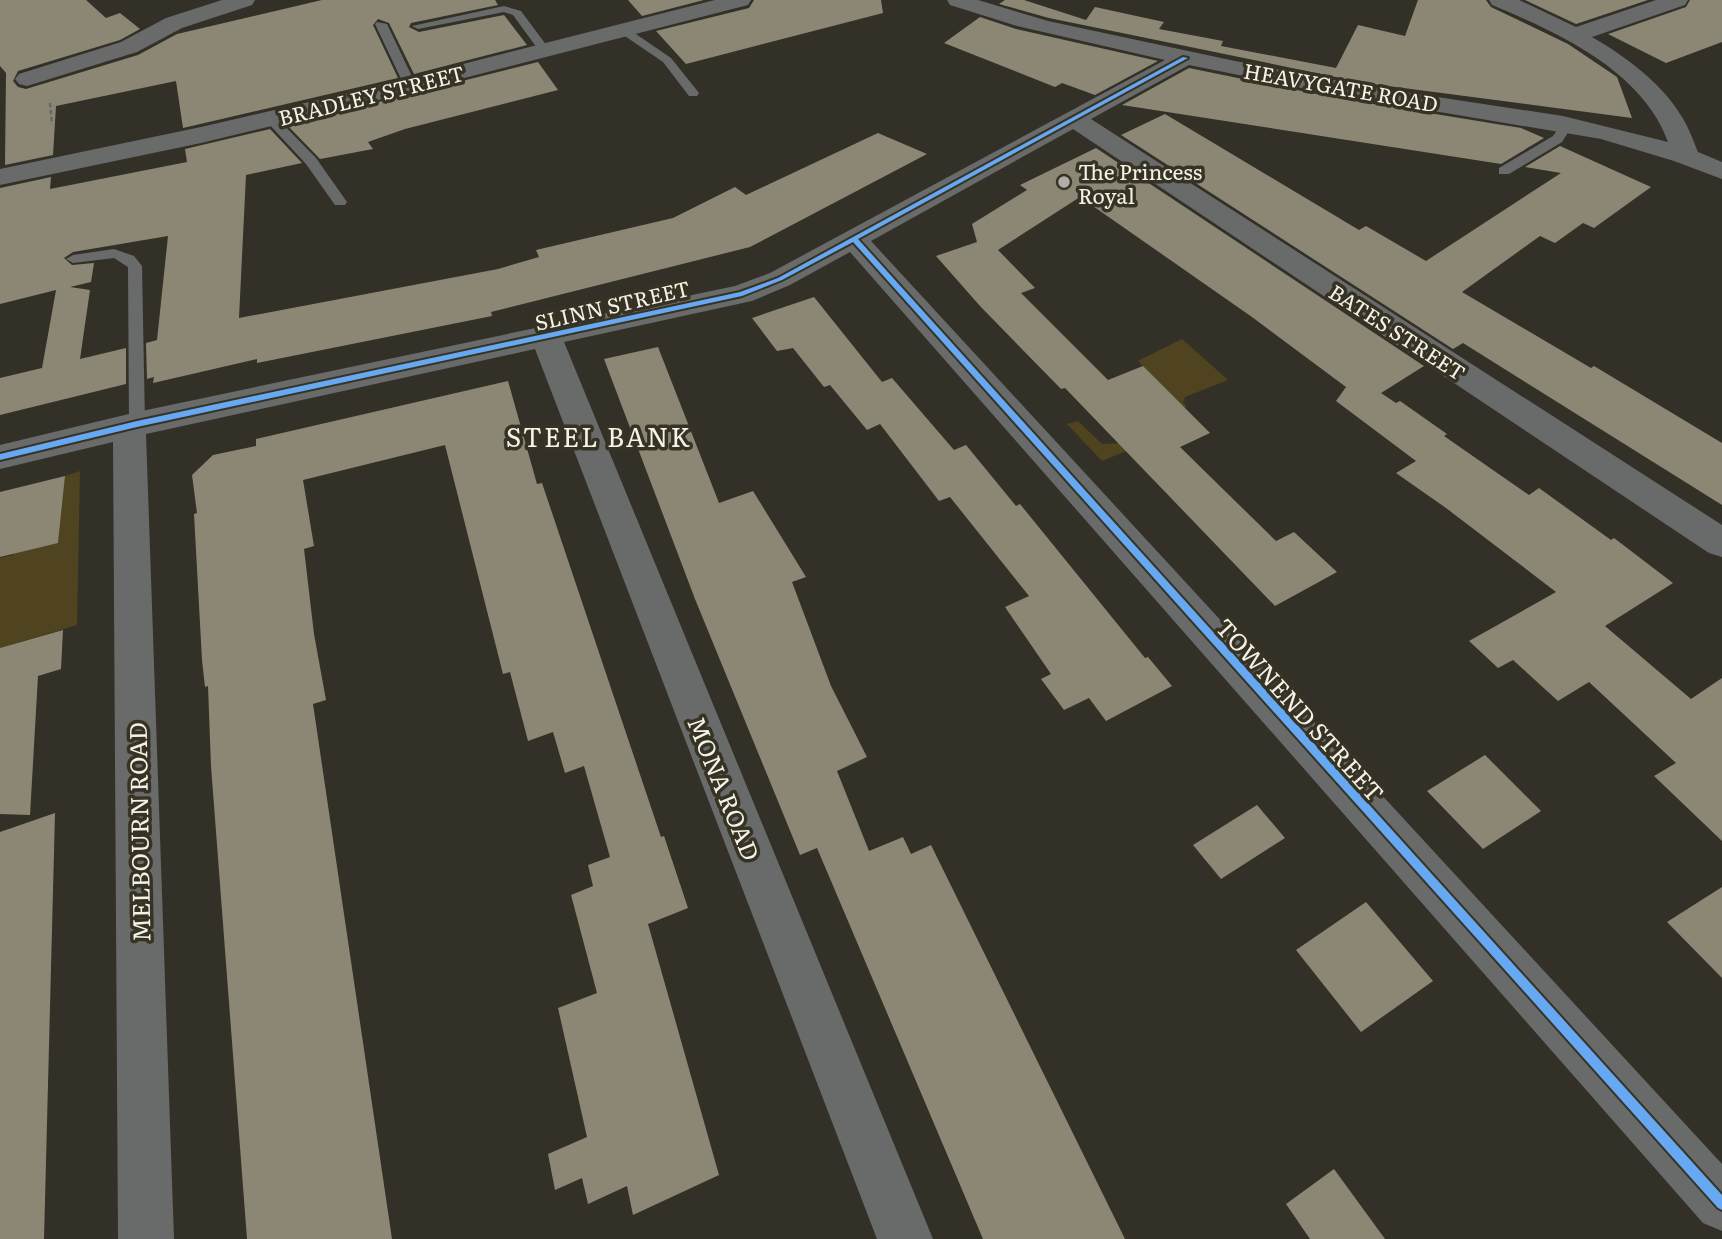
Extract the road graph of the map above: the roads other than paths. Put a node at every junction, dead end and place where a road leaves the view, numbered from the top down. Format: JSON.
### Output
{"nodes":[{"id":1,"x":244,"y":0,"type":"edge"},
{"id":2,"x":740,"y":0,"type":"edge"},
{"id":3,"x":958,"y":0,"type":"edge"},
{"id":4,"x":1500,"y":0,"type":"edge"},
{"id":5,"x":1677,"y":0,"type":"edge"},
{"id":6,"x":380,"y":24,"type":"dead end"},
{"id":7,"x":418,"y":26,"type":"dead end"},
{"id":8,"x":623,"y":30,"type":"junction"},
{"id":9,"x":1573,"y":36,"type":"junction"},
{"id":10,"x":544,"y":50,"type":"junction"},
{"id":11,"x":1185,"y":58,"type":"junction"},
{"id":12,"x":27,"y":79,"type":"dead end"},
{"id":13,"x":410,"y":85,"type":"junction"},
{"id":14,"x":693,"y":93,"type":"dead end"},
{"id":15,"x":271,"y":119,"type":"junction"},
{"id":16,"x":1074,"y":119,"type":"junction"},
{"id":17,"x":1568,"y":123,"type":"junction"},
{"id":18,"x":1686,"y":154,"type":"junction"},
{"id":19,"x":1504,"y":171,"type":"dead end"},
{"id":20,"x":1722,"y":171,"type":"edge"},
{"id":21,"x":0,"y":177,"type":"edge"},
{"id":22,"x":340,"y":202,"type":"dead end"},
{"id":23,"x":853,"y":238,"type":"junction"},
{"id":24,"x":73,"y":259,"type":"dead end"},
{"id":25,"x":546,"y":337,"type":"junction"},
{"id":26,"x":133,"y":425,"type":"junction"},
{"id":27,"x":0,"y":457,"type":"edge"},
{"id":28,"x":1722,"y":543,"type":"edge"},
{"id":29,"x":1722,"y":1204,"type":"edge"},
{"id":30,"x":146,"y":1239,"type":"edge"},
{"id":31,"x":905,"y":1239,"type":"edge"}],
"edges":[{"from":1,"to":12,"type":"street"},
{"from":2,"to":8,"type":"street","name":"BRADLEY STREET"},
{"from":3,"to":11,"type":"street","name":"HEAVYGATE ROAD"},
{"from":4,"to":9,"type":"street"},
{"from":5,"to":9,"type":"street"},
{"from":6,"to":13,"type":"lane"},
{"from":7,"to":10,"type":"lane"},
{"from":8,"to":10,"type":"street","name":"BRADLEY STREET"},
{"from":8,"to":14,"type":"lane"},
{"from":9,"to":18,"type":"street"},
{"from":10,"to":13,"type":"street","name":"BRADLEY STREET"},
{"from":11,"to":16,"type":"street","name":"SLINN STREET"},
{"from":11,"to":17,"type":"street","name":"HEAVYGATE ROAD"},
{"from":13,"to":15,"type":"street","name":"BRADLEY STREET"},
{"from":15,"to":21,"type":"street","name":"BRADLEY STREET"},
{"from":15,"to":22,"type":"lane"},
{"from":16,"to":23,"type":"street","name":"SLINN STREET"},
{"from":16,"to":28,"type":"street","name":"BATES STREET"},
{"from":17,"to":18,"type":"street","name":"HEAVYGATE ROAD"},
{"from":17,"to":19,"type":"lane"},
{"from":18,"to":20,"type":"street","name":"HEAVYGATE ROAD"},
{"from":23,"to":25,"type":"street","name":"SLINN STREET"},
{"from":23,"to":29,"type":"street","name":"TOWNEND STREET"},
{"from":24,"to":26,"type":"lane"},
{"from":25,"to":26,"type":"street","name":"SLINN STREET"},
{"from":25,"to":31,"type":"street","name":"MONA ROAD"},
{"from":26,"to":27,"type":"street","name":"SLINN STREET"},
{"from":26,"to":30,"type":"street","name":"MELBOURN ROAD"}]}
